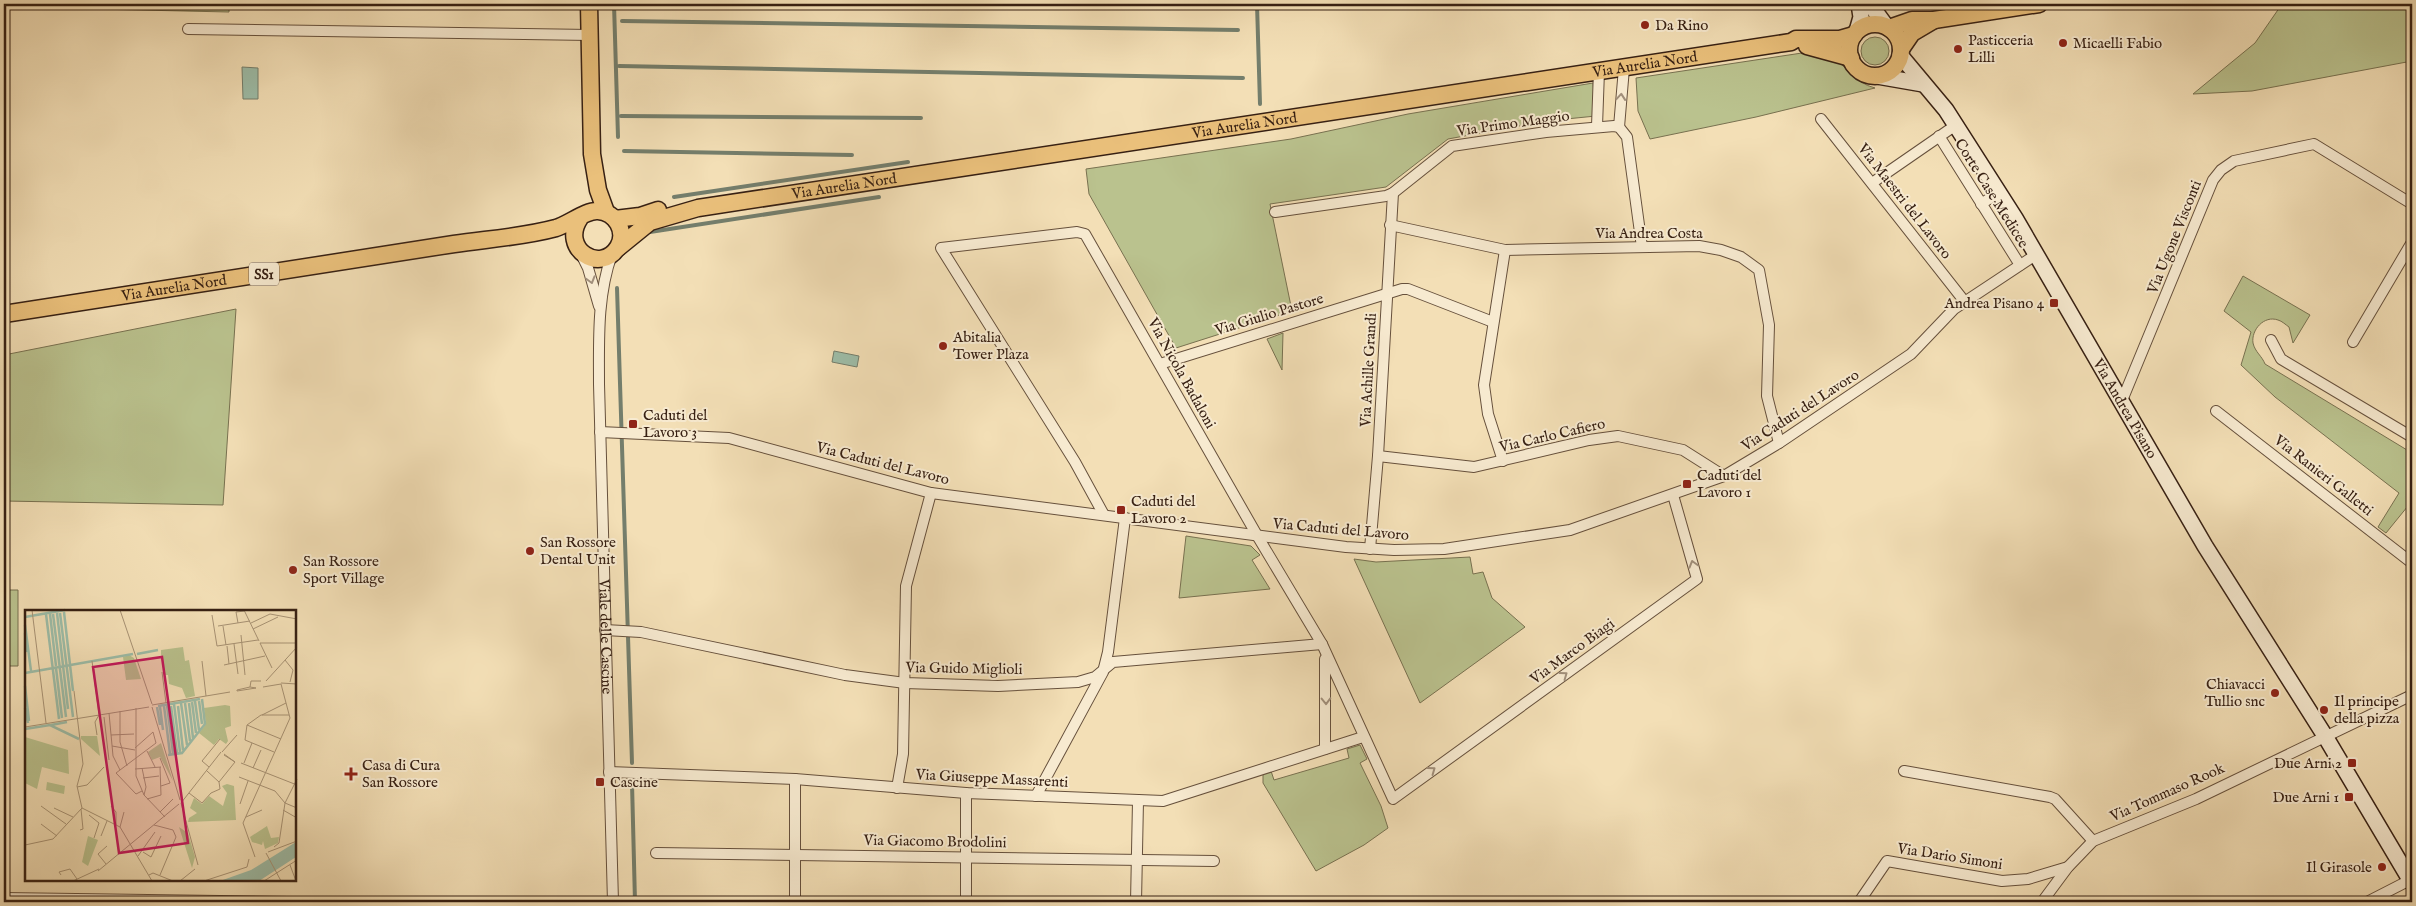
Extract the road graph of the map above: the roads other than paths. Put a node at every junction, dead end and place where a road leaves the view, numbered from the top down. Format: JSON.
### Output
{"nodes":[{"id":1,"x":589,"y":4,"type":"edge"},
{"id":2,"x":1859,"y":4,"type":"edge"},
{"id":3,"x":1870,"y":4,"type":"edge"},
{"id":4,"x":2039,"y":4,"type":"edge"},
{"id":5,"x":1934,"y":20,"type":"junction"},
{"id":6,"x":1888,"y":27,"type":"junction"},
{"id":7,"x":188,"y":29,"type":"dead end"},
{"id":8,"x":1856,"y":33,"type":"junction"},
{"id":9,"x":590,"y":35,"type":"junction"},
{"id":10,"x":1791,"y":42,"type":"junction"},
{"id":11,"x":1901,"y":52,"type":"junction"},
{"id":12,"x":1850,"y":58,"type":"junction"},
{"id":13,"x":1624,"y":68,"type":"junction"},
{"id":14,"x":1599,"y":71,"type":"junction"},
{"id":15,"x":1877,"y":76,"type":"junction"},
{"id":16,"x":1923,"y":84,"type":"junction"},
{"id":17,"x":1821,"y":119,"type":"dead end"},
{"id":18,"x":1956,"y":125,"type":"junction"},
{"id":19,"x":1597,"y":126,"type":"junction"},
{"id":20,"x":1619,"y":127,"type":"junction"},
{"id":21,"x":1938,"y":136,"type":"junction"},
{"id":22,"x":592,"y":154,"type":"junction"},
{"id":23,"x":1872,"y":183,"type":"junction"},
{"id":24,"x":1393,"y":193,"type":"junction"},
{"id":25,"x":1998,"y":193,"type":"junction"},
{"id":26,"x":1981,"y":204,"type":"junction"},
{"id":27,"x":2412,"y":204,"type":"edge"},
{"id":28,"x":698,"y":208,"type":"junction"},
{"id":29,"x":1275,"y":212,"type":"dead end"},
{"id":30,"x":610,"y":216,"type":"junction"},
{"id":31,"x":582,"y":217,"type":"junction"},
{"id":32,"x":1390,"y":226,"type":"junction"},
{"id":33,"x":524,"y":235,"type":"junction"},
{"id":34,"x":2412,"y":242,"type":"edge"},
{"id":35,"x":1642,"y":247,"type":"junction"},
{"id":36,"x":578,"y":248,"type":"junction"},
{"id":37,"x":1506,"y":250,"type":"junction"},
{"id":38,"x":615,"y":251,"type":"junction"},
{"id":39,"x":2037,"y":254,"type":"junction"},
{"id":40,"x":2020,"y":265,"type":"junction"},
{"id":41,"x":1387,"y":292,"type":"junction"},
{"id":42,"x":1965,"y":302,"type":"junction"},
{"id":43,"x":600,"y":310,"type":"junction"},
{"id":44,"x":4,"y":314,"type":"edge"},
{"id":45,"x":1493,"y":322,"type":"junction"},
{"id":46,"x":2271,"y":340,"type":"dead end"},
{"id":47,"x":2353,"y":342,"type":"dead end"},
{"id":48,"x":1160,"y":364,"type":"junction"},
{"id":49,"x":2121,"y":403,"type":"junction"},
{"id":50,"x":2216,"y":411,"type":"dead end"},
{"id":51,"x":600,"y":432,"type":"junction"},
{"id":52,"x":2412,"y":437,"type":"edge"},
{"id":53,"x":1779,"y":443,"type":"junction"},
{"id":54,"x":1378,"y":456,"type":"junction"},
{"id":55,"x":1503,"y":462,"type":"junction"},
{"id":56,"x":1724,"y":476,"type":"junction"},
{"id":57,"x":931,"y":493,"type":"junction"},
{"id":58,"x":1673,"y":495,"type":"junction"},
{"id":59,"x":1104,"y":515,"type":"junction"},
{"id":60,"x":1125,"y":518,"type":"junction"},
{"id":61,"x":1258,"y":537,"type":"junction"},
{"id":62,"x":1370,"y":549,"type":"junction"},
{"id":63,"x":2412,"y":563,"type":"edge"},
{"id":64,"x":605,"y":630,"type":"junction"},
{"id":65,"x":1323,"y":648,"type":"junction"},
{"id":66,"x":1102,"y":672,"type":"junction"},
{"id":67,"x":906,"y":683,"type":"junction"},
{"id":68,"x":2412,"y":695,"type":"edge"},
{"id":69,"x":2325,"y":736,"type":"junction"},
{"id":70,"x":1363,"y":737,"type":"junction"},
{"id":71,"x":1325,"y":748,"type":"junction"},
{"id":72,"x":1904,"y":771,"type":"dead end"},
{"id":73,"x":609,"y":772,"type":"junction"},
{"id":74,"x":795,"y":779,"type":"junction"},
{"id":75,"x":897,"y":788,"type":"junction"},
{"id":76,"x":966,"y":793,"type":"junction"},
{"id":77,"x":1036,"y":796,"type":"junction"},
{"id":78,"x":1393,"y":799,"type":"joint"},
{"id":79,"x":1138,"y":800,"type":"junction"},
{"id":80,"x":2093,"y":841,"type":"junction"},
{"id":81,"x":656,"y":853,"type":"dead end"},
{"id":82,"x":795,"y":855,"type":"junction"},
{"id":83,"x":966,"y":856,"type":"junction"},
{"id":84,"x":1137,"y":859,"type":"junction"},
{"id":85,"x":1214,"y":861,"type":"dead end"},
{"id":86,"x":2068,"y":867,"type":"junction"},
{"id":87,"x":2028,"y":879,"type":"junction"},
{"id":88,"x":2411,"y":882,"type":"edge"},
{"id":89,"x":2051,"y":890,"type":"junction"},
{"id":90,"x":4,"y":898,"type":"edge"},
{"id":91,"x":288,"y":902,"type":"edge"},
{"id":92,"x":613,"y":902,"type":"edge"},
{"id":93,"x":795,"y":902,"type":"edge"},
{"id":94,"x":966,"y":902,"type":"edge"},
{"id":95,"x":1136,"y":902,"type":"edge"},
{"id":96,"x":1859,"y":902,"type":"edge"},
{"id":97,"x":2042,"y":902,"type":"edge"},
{"id":98,"x":2367,"y":902,"type":"edge"}],
"edges":[{"from":1,"to":9,"type":"main road"},
{"from":2,"to":8,"type":"street"},
{"from":3,"to":6,"type":"street"},
{"from":4,"to":5,"type":"main road"},
{"from":5,"to":6,"type":"main road"},
{"from":5,"to":11,"type":"main road"},
{"from":6,"to":8,"type":"main road"},
{"from":6,"to":11,"type":"main road"},
{"from":7,"to":9,"type":"street"},
{"from":8,"to":10,"type":"main road","name":"Via Aurelia Nord"},
{"from":8,"to":12,"type":"main road"},
{"from":9,"to":22,"type":"main road"},
{"from":10,"to":12,"type":"main road"},
{"from":10,"to":13,"type":"main road","name":"Via Aurelia Nord"},
{"from":11,"to":15,"type":"main road"},
{"from":11,"to":16,"type":"street","name":"Via Andrea Pisano"},
{"from":12,"to":15,"type":"main road"},
{"from":13,"to":14,"type":"main road","name":"Via Aurelia Nord"},
{"from":20,"to":13,"type":"street","one_way":true},
{"from":14,"to":19,"type":"street"},
{"from":14,"to":28,"type":"main road","name":"Via Aurelia Nord"},
{"from":15,"to":16,"type":"street"},
{"from":16,"to":18,"type":"street","name":"Via Andrea Pisano"},
{"from":17,"to":23,"type":"street","name":"Via Maestri del Lavoro"},
{"from":18,"to":21,"type":"street","name":"Corte Case Medicee"},
{"from":18,"to":25,"type":"street","name":"Via Andrea Pisano"},
{"from":19,"to":20,"type":"street","name":"Via Primo Maggio"},
{"from":19,"to":24,"type":"street","name":"Via Primo Maggio"},
{"from":20,"to":35,"type":"street"},
{"from":21,"to":23,"type":"street","name":"Corte Case Medicee"},
{"from":21,"to":26,"type":"street","name":"Corte Case Medicee"},
{"from":22,"to":30,"type":"main road"},
{"from":22,"to":31,"type":"main road"},
{"from":23,"to":42,"type":"street","name":"Via Maestri del Lavoro"},
{"from":24,"to":29,"type":"street","name":"Via Primo Maggio"},
{"from":24,"to":32,"type":"street","name":"Via Achille Grandi"},
{"from":25,"to":26,"type":"street","name":"Corte Case Medicee"},
{"from":25,"to":39,"type":"street","name":"Via Andrea Pisano"},
{"from":26,"to":40,"type":"street","name":"Corte Case Medicee"},
{"from":27,"to":49,"type":"street","name":"Via Ugone Visconti"},
{"from":28,"to":30,"type":"main road","name":"Via Aurelia Nord","number":"SS1"},
{"from":28,"to":38,"type":"main road","name":"Via Aurelia Nord"},
{"from":30,"to":31,"type":"main road","number":"SS1"},
{"from":30,"to":38,"type":"main road"},
{"from":31,"to":33,"type":"main road","name":"Via Aurelia Nord","number":"SS1"},
{"from":31,"to":36,"type":"main road"},
{"from":32,"to":37,"type":"street","name":"Via Andrea Costa"},
{"from":32,"to":41,"type":"street","name":"Via Achille Grandi"},
{"from":33,"to":36,"type":"main road","name":"Via Aurelia Nord","number":"SS1"},
{"from":33,"to":44,"type":"main road","name":"Via Aurelia Nord","number":"SS1"},
{"from":34,"to":47,"type":"street"},
{"from":35,"to":37,"type":"street","name":"Via Andrea Costa"},
{"from":35,"to":53,"type":"street","name":"Via Andrea Costa"},
{"from":36,"to":38,"type":"main road","number":"SS1"},
{"from":36,"to":43,"type":"street","name":"Viale delle Cascine","one_way":true},
{"from":37,"to":45,"type":"street"},
{"from":38,"to":43,"type":"street","name":"Viale delle Cascine"},
{"from":39,"to":40,"type":"street","name":"Via Caduti del Lavoro"},
{"from":39,"to":49,"type":"street","name":"Via Andrea Pisano"},
{"from":40,"to":42,"type":"street","name":"Via Caduti del Lavoro"},
{"from":41,"to":45,"type":"street","name":"Via Giulio Pastore"},
{"from":41,"to":48,"type":"street","name":"Via Giulio Pastore"},
{"from":41,"to":54,"type":"street","name":"Via Achille Grandi"},
{"from":42,"to":53,"type":"street","name":"Via Caduti del Lavoro"},
{"from":43,"to":51,"type":"street","name":"Viale delle Cascine"},
{"from":45,"to":55,"type":"street"},
{"from":46,"to":52,"type":"street"},
{"from":48,"to":59,"type":"street","name":"Via Nicola Badaloni"},
{"from":48,"to":61,"type":"street","name":"Via Nicola Badaloni"},
{"from":49,"to":69,"type":"street","name":"Via Andrea Pisano"},
{"from":50,"to":63,"type":"street","name":"Via Ranieri Galletti"},
{"from":51,"to":57,"type":"street","name":"Via Caduti del Lavoro"},
{"from":51,"to":64,"type":"street","name":"Viale delle Cascine"},
{"from":53,"to":56,"type":"street","name":"Via Caduti del Lavoro"},
{"from":54,"to":55,"type":"street","name":"Via Carlo Cafiero"},
{"from":54,"to":62,"type":"street","name":"Via Achille Grandi"},
{"from":55,"to":56,"type":"street","name":"Via Carlo Cafiero"},
{"from":56,"to":58,"type":"street","name":"Via Caduti del Lavoro"},
{"from":57,"to":59,"type":"street","name":"Via Caduti del Lavoro"},
{"from":57,"to":67,"type":"street"},
{"from":58,"to":62,"type":"street","name":"Via Caduti del Lavoro"},
{"from":78,"to":58,"type":"street","name":"Via Marco Biagi","one_way":true},
{"from":59,"to":60,"type":"street","name":"Via Caduti del Lavoro"},
{"from":60,"to":61,"type":"street","name":"Via Caduti del Lavoro"},
{"from":60,"to":66,"type":"street"},
{"from":61,"to":62,"type":"street","name":"Via Caduti del Lavoro"},
{"from":61,"to":65,"type":"street","name":"Via Nicola Badaloni"},
{"from":64,"to":67,"type":"street","name":"Via Guido Miglioli"},
{"from":64,"to":73,"type":"street","name":"Viale delle Cascine"},
{"from":65,"to":66,"type":"street","name":"Via Guido Miglioli"},
{"from":65,"to":70,"type":"street","name":"Via Nicola Badaloni"},
{"from":65,"to":71,"type":"street","one_way":true},
{"from":66,"to":67,"type":"street","name":"Via Guido Miglioli"},
{"from":66,"to":77,"type":"street"},
{"from":67,"to":75,"type":"street"},
{"from":68,"to":69,"type":"street","name":"Via Tommaso Rook"},
{"from":69,"to":80,"type":"street","name":"Via Tommaso Rook"},
{"from":69,"to":88,"type":"street","name":"Via Andrea Pisano"},
{"from":70,"to":71,"type":"street","name":"Via Giuseppe Massarenti"},
{"from":70,"to":78,"type":"street","name":"Via Nicola Badaloni"},
{"from":71,"to":79,"type":"street","name":"Via Giuseppe Massarenti"},
{"from":72,"to":80,"type":"street"},
{"from":73,"to":74,"type":"street","name":"Via Giuseppe Massarenti"},
{"from":73,"to":92,"type":"street","name":"Viale delle Cascine"},
{"from":74,"to":75,"type":"street","name":"Via Giuseppe Massarenti"},
{"from":74,"to":82,"type":"street"},
{"from":75,"to":76,"type":"street","name":"Via Giuseppe Massarenti"},
{"from":76,"to":77,"type":"street","name":"Via Giuseppe Massarenti"},
{"from":76,"to":83,"type":"street"},
{"from":77,"to":79,"type":"street","name":"Via Giuseppe Massarenti"},
{"from":79,"to":84,"type":"street"},
{"from":80,"to":86,"type":"street","name":"Via Tommaso Rook"},
{"from":81,"to":82,"type":"street","name":"Via Giacomo Brodolini"},
{"from":82,"to":83,"type":"street","name":"Via Giacomo Brodolini"},
{"from":82,"to":93,"type":"street"},
{"from":83,"to":84,"type":"street","name":"Via Giacomo Brodolini"},
{"from":83,"to":94,"type":"street"},
{"from":84,"to":85,"type":"street","name":"Via Giacomo Brodolini"},
{"from":84,"to":95,"type":"street"},
{"from":86,"to":87,"type":"street","name":"Via Dario Simoni"},
{"from":86,"to":89,"type":"street","name":"Via Tommaso Rook"},
{"from":87,"to":89,"type":"street","name":"Via Dario Simoni"},
{"from":87,"to":96,"type":"street","name":"Via Dario Simoni"},
{"from":88,"to":98,"type":"street"},
{"from":89,"to":97,"type":"street","name":"Via Tommaso Rook"},
{"from":90,"to":91,"type":"street"}]}
